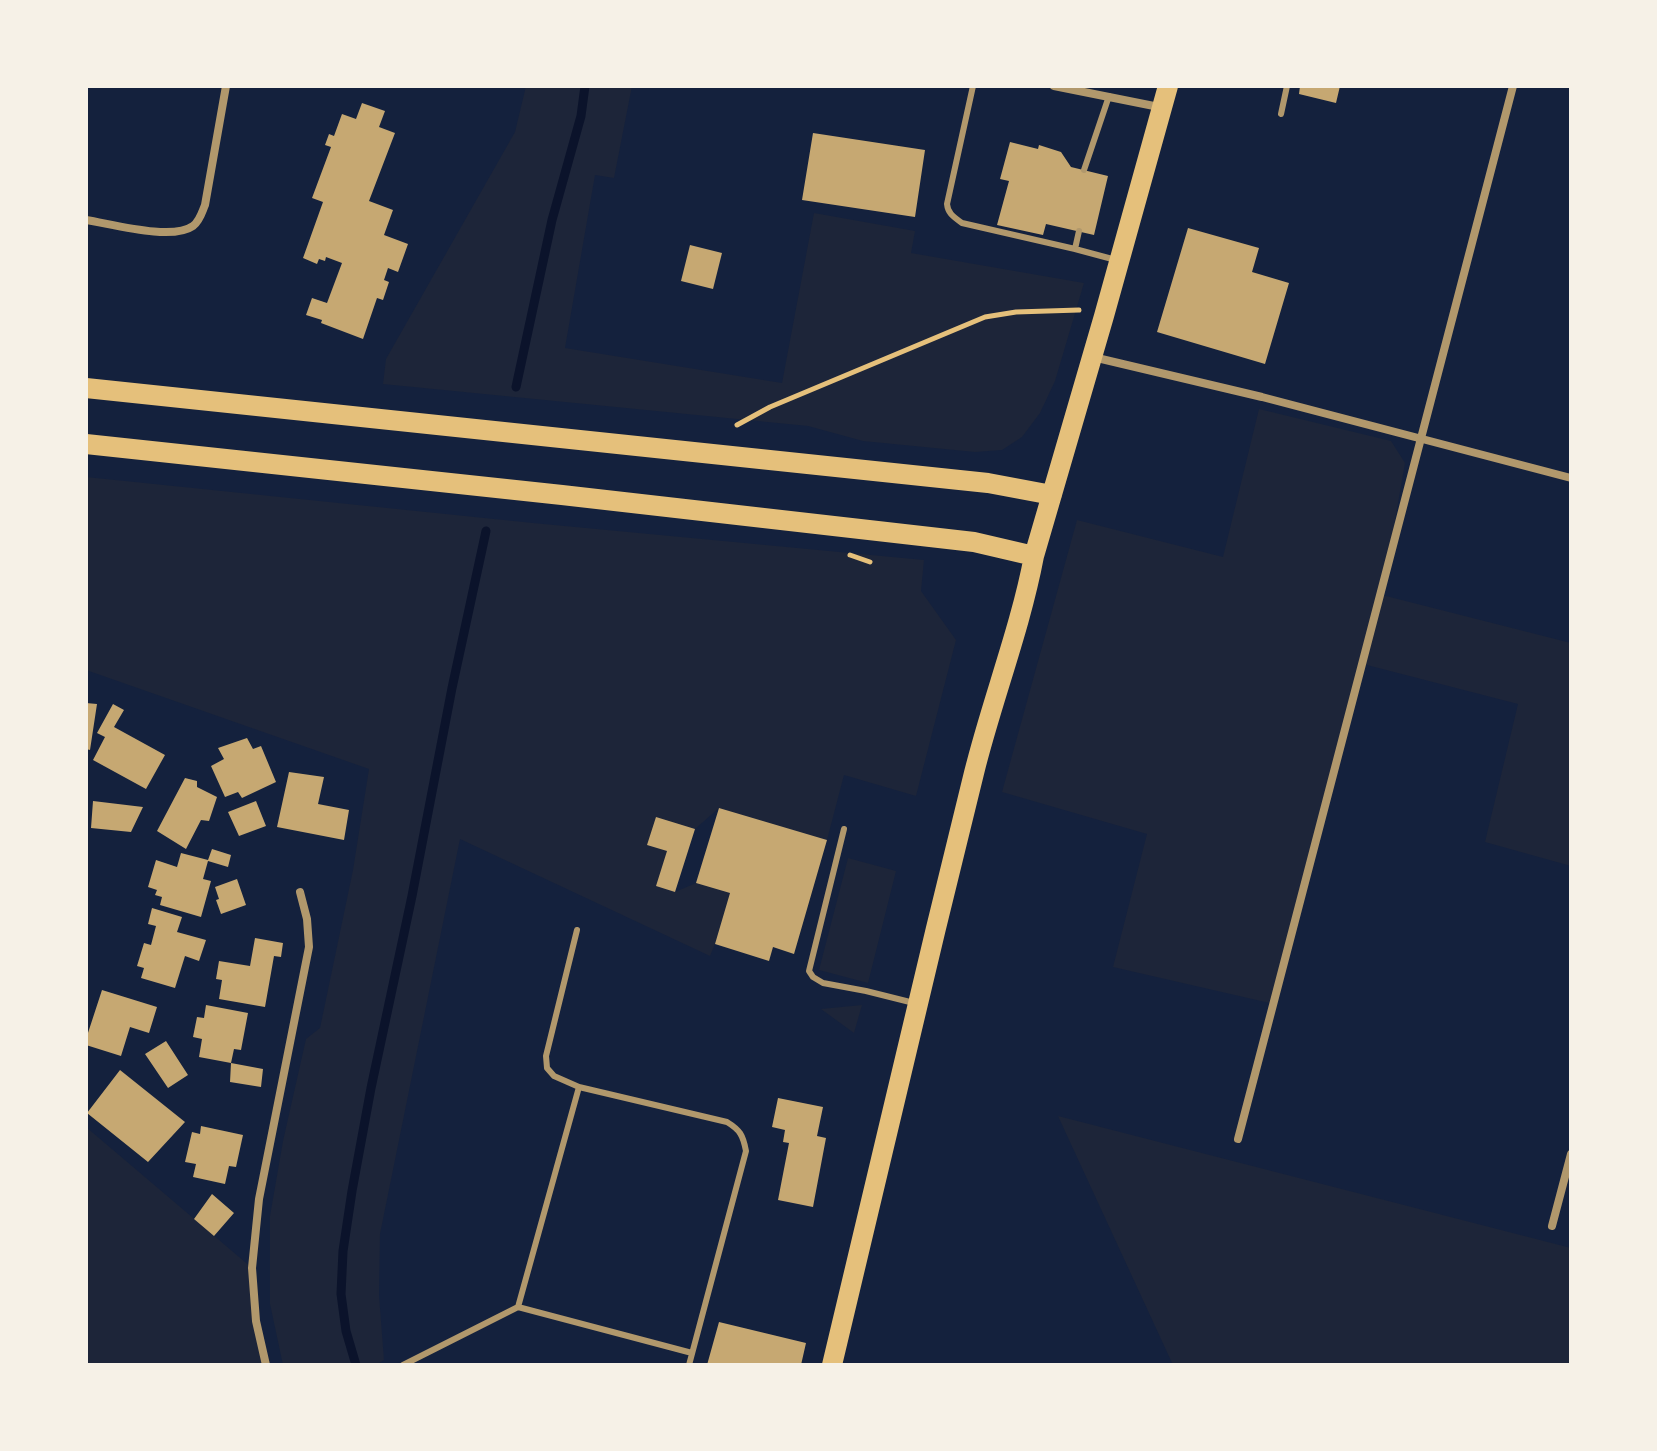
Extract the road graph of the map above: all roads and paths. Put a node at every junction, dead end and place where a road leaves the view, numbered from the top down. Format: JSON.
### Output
{"nodes":[{"id":1,"x":226,"y":86,"type":"edge"},
{"id":2,"x":973,"y":86,"type":"edge"},
{"id":3,"x":1054,"y":86,"type":"edge"},
{"id":4,"x":1168,"y":86,"type":"edge"},
{"id":5,"x":1287,"y":86,"type":"edge"},
{"id":6,"x":1513,"y":86,"type":"edge"},
{"id":7,"x":1109,"y":96,"type":"junction"},
{"id":8,"x":1162,"y":108,"type":"junction"},
{"id":9,"x":1281,"y":114,"type":"dead end"},
{"id":10,"x":1084,"y":170,"type":"dead end"},
{"id":11,"x":86,"y":220,"type":"edge"},
{"id":12,"x":1079,"y":231,"type":"dead end"},
{"id":13,"x":1075,"y":249,"type":"junction"},
{"id":14,"x":1119,"y":261,"type":"junction"},
{"id":15,"x":1079,"y":310,"type":"dead end"},
{"id":16,"x":1092,"y":357,"type":"junction"},
{"id":17,"x":86,"y":388,"type":"edge"},
{"id":18,"x":737,"y":425,"type":"dead end"},
{"id":19,"x":1423,"y":439,"type":"junction"},
{"id":20,"x":86,"y":444,"type":"edge"},
{"id":21,"x":1571,"y":478,"type":"edge"},
{"id":22,"x":1052,"y":495,"type":"junction"},
{"id":23,"x":1034,"y":556,"type":"junction"},
{"id":24,"x":844,"y":829,"type":"dead end"},
{"id":25,"x":300,"y":892,"type":"dead end"},
{"id":26,"x":577,"y":930,"type":"dead end"},
{"id":27,"x":918,"y":1003,"type":"junction"},
{"id":28,"x":579,"y":1087,"type":"junction"},
{"id":29,"x":1238,"y":1139,"type":"dead end"},
{"id":30,"x":1571,"y":1154,"type":"edge"},
{"id":31,"x":1552,"y":1226,"type":"dead end"},
{"id":32,"x":518,"y":1307,"type":"junction"},
{"id":33,"x":692,"y":1353,"type":"junction"},
{"id":34,"x":266,"y":1365,"type":"edge"},
{"id":35,"x":403,"y":1365,"type":"edge"},
{"id":36,"x":689,"y":1365,"type":"edge"},
{"id":37,"x":832,"y":1365,"type":"edge"}],
"edges":[{"from":1,"to":11,"type":"street"},
{"from":2,"to":13,"type":"lane"},
{"from":3,"to":7,"type":"street"},
{"from":4,"to":8,"type":"main road"},
{"from":5,"to":9,"type":"lane"},
{"from":6,"to":19,"type":"street"},
{"from":7,"to":8,"type":"street"},
{"from":7,"to":10,"type":"lane"},
{"from":8,"to":14,"type":"main road"},
{"from":12,"to":13,"type":"lane"},
{"from":13,"to":14,"type":"lane"},
{"from":14,"to":16,"type":"main road"},
{"from":15,"to":18,"type":"path"},
{"from":16,"to":19,"type":"street"},
{"from":16,"to":22,"type":"main road"},
{"from":17,"to":22,"type":"main road"},
{"from":19,"to":21,"type":"street"},
{"from":19,"to":29,"type":"street"},
{"from":20,"to":23,"type":"main road"},
{"from":22,"to":23,"type":"main road"},
{"from":23,"to":27,"type":"main road"},
{"from":24,"to":27,"type":"lane"},
{"from":25,"to":34,"type":"street"},
{"from":26,"to":28,"type":"lane"},
{"from":27,"to":37,"type":"main road"},
{"from":28,"to":32,"type":"lane"},
{"from":28,"to":33,"type":"lane"},
{"from":30,"to":31,"type":"street"},
{"from":32,"to":33,"type":"lane"},
{"from":32,"to":35,"type":"lane"},
{"from":33,"to":36,"type":"lane"}]}
